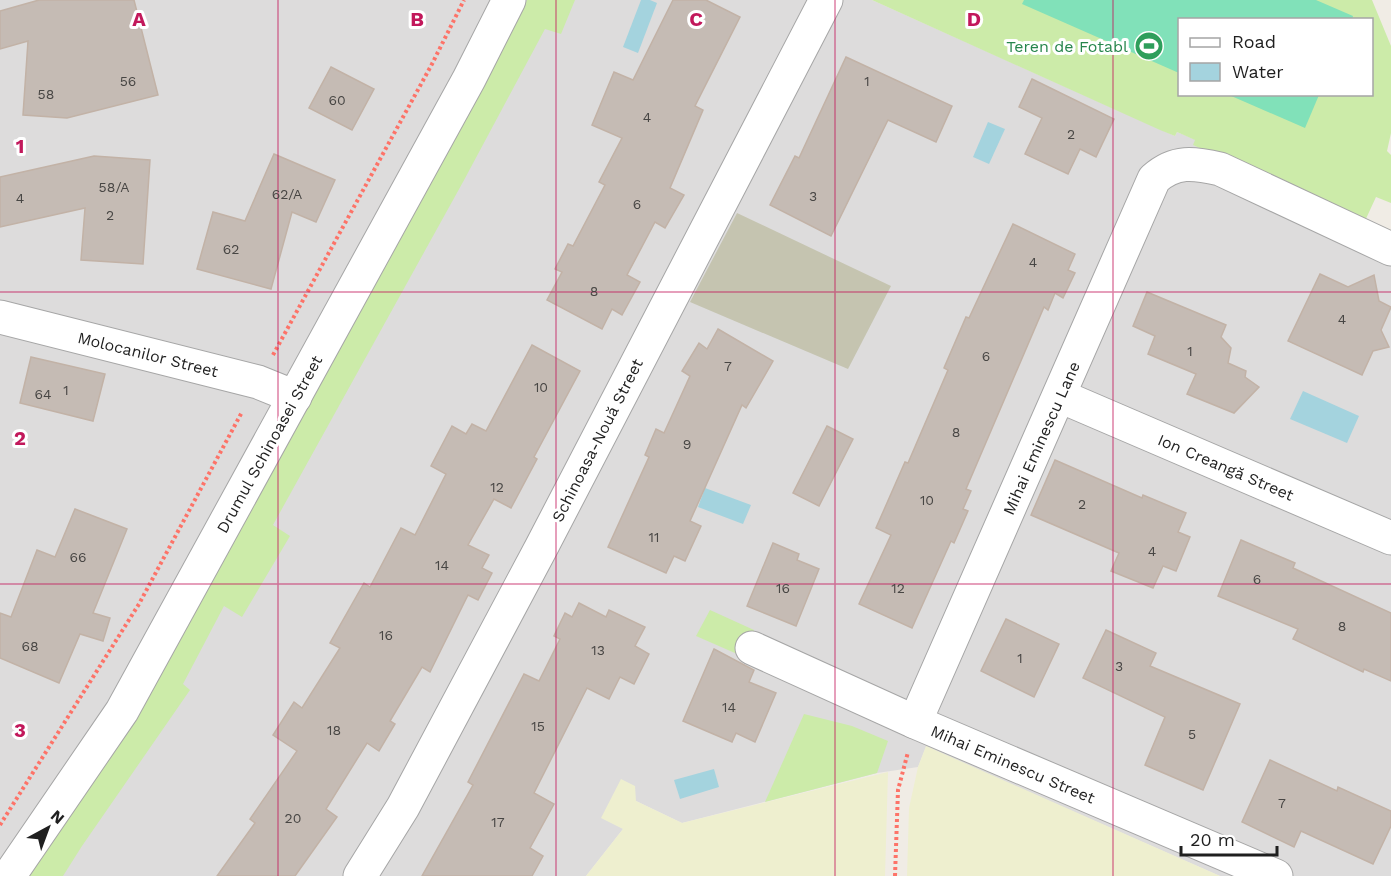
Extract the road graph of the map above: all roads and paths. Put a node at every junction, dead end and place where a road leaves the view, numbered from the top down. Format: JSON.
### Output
{"nodes":[{"id":1,"x":464,"y":0,"type":"edge"},
{"id":2,"x":509,"y":0,"type":"edge"},
{"id":3,"x":826,"y":0,"type":"edge"},
{"id":4,"x":1391,"y":249,"type":"edge"},
{"id":5,"x":0,"y":317,"type":"edge"},
{"id":6,"x":258,"y":382,"type":"junction"},
{"id":7,"x":1060,"y":396,"type":"junction"},
{"id":8,"x":295,"y":397,"type":"junction"},
{"id":9,"x":1391,"y":538,"type":"edge"},
{"id":10,"x":752,"y":648,"type":"dead end"},
{"id":11,"x":915,"y":722,"type":"junction"},
{"id":12,"x":0,"y":825,"type":"edge"},
{"id":13,"x":9,"y":876,"type":"edge"},
{"id":14,"x":360,"y":876,"type":"edge"},
{"id":15,"x":895,"y":876,"type":"edge"},
{"id":16,"x":1276,"y":876,"type":"edge"}],
"edges":[{"from":1,"to":6,"type":"path"},
{"from":2,"to":8,"type":"street","name":"Drumul Schinoasei Street"},
{"from":3,"to":14,"type":"street","name":"Schinoasa-Nouă Street"},
{"from":4,"to":7,"type":"street","name":"Mihai Eminescu Lane"},
{"from":5,"to":6,"type":"street","name":"Molocanilor Street"},
{"from":6,"to":8,"type":"street","name":"Molocanilor Street"},
{"from":6,"to":12,"type":"path"},
{"from":7,"to":9,"type":"street","name":"Ion Creangă Street"},
{"from":7,"to":11,"type":"street","name":"Mihai Eminescu Lane"},
{"from":8,"to":13,"type":"street","name":"Drumul Schinoasei Street"},
{"from":10,"to":11,"type":"street","name":"Mihai Eminescu Street"},
{"from":11,"to":15,"type":"path"},
{"from":11,"to":16,"type":"street","name":"Mihai Eminescu Street"}]}
